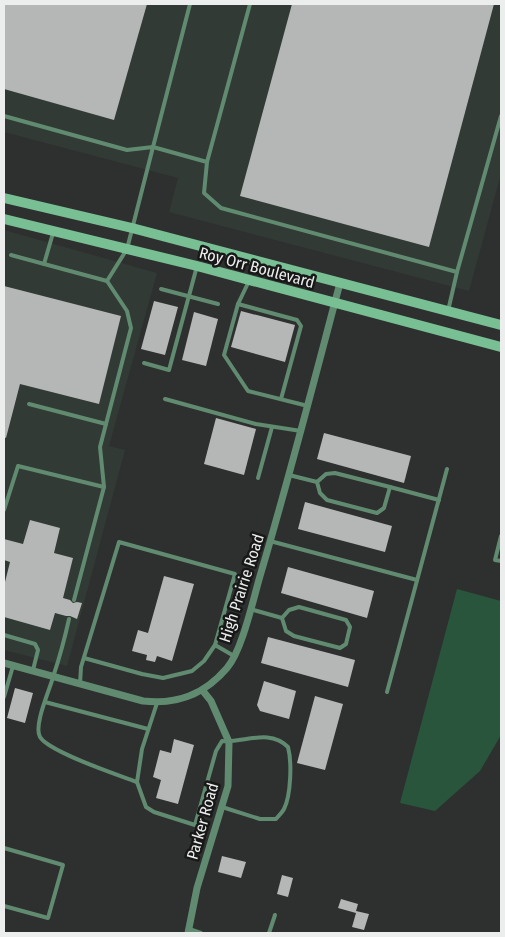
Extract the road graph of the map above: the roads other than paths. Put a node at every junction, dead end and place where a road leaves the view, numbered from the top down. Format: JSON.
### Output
{"nodes":[{"id":1,"x":190,"y":4,"type":"edge"},
{"id":2,"x":250,"y":4,"type":"edge"},
{"id":3,"x":4,"y":116,"type":"edge"},
{"id":4,"x":501,"y":116,"type":"edge"},
{"id":5,"x":153,"y":147,"type":"junction"},
{"id":6,"x":207,"y":162,"type":"junction"},
{"id":7,"x":4,"y":198,"type":"edge"},
{"id":8,"x":4,"y":219,"type":"edge"},
{"id":9,"x":132,"y":228,"type":"junction"},
{"id":10,"x":53,"y":231,"type":"junction"},
{"id":11,"x":127,"y":249,"type":"junction"},
{"id":12,"x":11,"y":256,"type":"dead end"},
{"id":13,"x":44,"y":264,"type":"junction"},
{"id":14,"x":197,"y":266,"type":"junction"},
{"id":15,"x":458,"y":272,"type":"junction"},
{"id":16,"x":107,"y":281,"type":"junction"},
{"id":17,"x":249,"y":281,"type":"junction"},
{"id":18,"x":340,"y":283,"type":"junction"},
{"id":19,"x":161,"y":289,"type":"dead end"},
{"id":20,"x":189,"y":296,"type":"junction"},
{"id":21,"x":334,"y":303,"type":"junction"},
{"id":22,"x":218,"y":304,"type":"dead end"},
{"id":23,"x":238,"y":304,"type":"junction"},
{"id":24,"x":448,"y":311,"type":"junction"},
{"id":25,"x":501,"y":325,"type":"edge"},
{"id":26,"x":501,"y":347,"type":"edge"},
{"id":27,"x":144,"y":364,"type":"dead end"},
{"id":28,"x":165,"y":399,"type":"dead end"},
{"id":29,"x":282,"y":399,"type":"junction"},
{"id":30,"x":29,"y":404,"type":"dead end"},
{"id":31,"x":308,"y":406,"type":"junction"},
{"id":32,"x":106,"y":424,"type":"junction"},
{"id":33,"x":272,"y":427,"type":"junction"},
{"id":34,"x":301,"y":431,"type":"junction"},
{"id":35,"x":447,"y":469,"type":"dead end"},
{"id":36,"x":289,"y":475,"type":"junction"},
{"id":37,"x":258,"y":478,"type":"dead end"},
{"id":38,"x":317,"y":482,"type":"junction"},
{"id":39,"x":104,"y":487,"type":"junction"},
{"id":40,"x":390,"y":487,"type":"junction"},
{"id":41,"x":439,"y":500,"type":"junction"},
{"id":42,"x":4,"y":510,"type":"edge"},
{"id":43,"x":501,"y":536,"type":"edge"},
{"id":44,"x":270,"y":541,"type":"junction"},
{"id":45,"x":501,"y":561,"type":"edge"},
{"id":46,"x":417,"y":580,"type":"junction"},
{"id":47,"x":74,"y":600,"type":"dead end"},
{"id":48,"x":250,"y":609,"type":"junction"},
{"id":49,"x":282,"y":618,"type":"junction"},
{"id":50,"x":69,"y":619,"type":"dead end"},
{"id":51,"x":4,"y":635,"type":"edge"},
{"id":52,"x":215,"y":645,"type":"junction"},
{"id":53,"x":234,"y":656,"type":"junction"},
{"id":54,"x":84,"y":658,"type":"junction"},
{"id":55,"x":4,"y":663,"type":"edge"},
{"id":56,"x":13,"y":666,"type":"junction"},
{"id":57,"x":32,"y":671,"type":"junction"},
{"id":58,"x":54,"y":677,"type":"junction"},
{"id":59,"x":80,"y":684,"type":"junction"},
{"id":60,"x":203,"y":691,"type":"junction"},
{"id":61,"x":387,"y":692,"type":"dead end"},
{"id":62,"x":4,"y":697,"type":"edge"},
{"id":63,"x":45,"y":702,"type":"junction"},
{"id":64,"x":157,"y":703,"type":"junction"},
{"id":65,"x":148,"y":729,"type":"junction"},
{"id":66,"x":229,"y":742,"type":"junction"},
{"id":67,"x":137,"y":782,"type":"junction"},
{"id":68,"x":221,"y":807,"type":"junction"},
{"id":69,"x":4,"y":848,"type":"edge"},
{"id":70,"x":4,"y":906,"type":"edge"},
{"id":71,"x":275,"y":915,"type":"dead end"},
{"id":72,"x":188,"y":931,"type":"edge"},
{"id":73,"x":201,"y":933,"type":"edge"},
{"id":74,"x":269,"y":933,"type":"edge"}],
"edges":[{"from":1,"to":5,"type":"lane"},
{"from":2,"to":6,"type":"lane"},
{"from":3,"to":5,"type":"lane"},
{"from":4,"to":15,"type":"lane"},
{"from":5,"to":6,"type":"lane"},
{"from":5,"to":9,"type":"lane"},
{"from":6,"to":15,"type":"lane"},
{"from":7,"to":9,"type":"main road","name":"Roy Orr Boulevard"},
{"from":8,"to":10,"type":"main road","name":"Roy Orr Boulevard"},
{"from":9,"to":11,"type":"lane"},
{"from":9,"to":18,"type":"main road","name":"Roy Orr Boulevard"},
{"from":10,"to":11,"type":"main road","name":"Roy Orr Boulevard"},
{"from":10,"to":13,"type":"lane"},
{"from":11,"to":14,"type":"main road","name":"Roy Orr Boulevard"},
{"from":11,"to":16,"type":"lane"},
{"from":12,"to":13,"type":"lane"},
{"from":13,"to":16,"type":"lane"},
{"from":14,"to":17,"type":"main road","name":"Roy Orr Boulevard"},
{"from":14,"to":20,"type":"lane"},
{"from":15,"to":24,"type":"lane"},
{"from":16,"to":32,"type":"lane"},
{"from":17,"to":21,"type":"main road","name":"Roy Orr Boulevard"},
{"from":17,"to":23,"type":"lane"},
{"from":18,"to":21,"type":"street","name":"High Prairie Road"},
{"from":18,"to":24,"type":"main road","name":"Roy Orr Boulevard"},
{"from":19,"to":20,"type":"lane"},
{"from":20,"to":22,"type":"lane"},
{"from":20,"to":27,"type":"lane"},
{"from":21,"to":26,"type":"main road","name":"Roy Orr Boulevard"},
{"from":21,"to":31,"type":"street","name":"High Prairie Road"},
{"from":23,"to":29,"type":"lane"},
{"from":23,"to":29,"type":"lane"},
{"from":24,"to":25,"type":"main road","name":"Roy Orr Boulevard"},
{"from":28,"to":33,"type":"lane"},
{"from":29,"to":31,"type":"lane"},
{"from":30,"to":32,"type":"lane"},
{"from":31,"to":34,"type":"street","name":"High Prairie Road"},
{"from":32,"to":39,"type":"lane"},
{"from":33,"to":34,"type":"lane"},
{"from":33,"to":37,"type":"lane"},
{"from":34,"to":36,"type":"street","name":"High Prairie Road"},
{"from":35,"to":41,"type":"lane"},
{"from":36,"to":38,"type":"lane"},
{"from":36,"to":44,"type":"street","name":"High Prairie Road"},
{"from":38,"to":40,"type":"lane"},
{"from":38,"to":40,"type":"lane"},
{"from":39,"to":42,"type":"lane"},
{"from":39,"to":47,"type":"lane"},
{"from":40,"to":41,"type":"lane"},
{"from":41,"to":46,"type":"lane"},
{"from":43,"to":45,"type":"lane"},
{"from":44,"to":46,"type":"lane"},
{"from":44,"to":48,"type":"street","name":"High Prairie Road"},
{"from":46,"to":61,"type":"lane"},
{"from":48,"to":49,"type":"lane"},
{"from":48,"to":53,"type":"street","name":"High Prairie Road"},
{"from":49,"to":49,"type":"lane"},
{"from":50,"to":58,"type":"lane"},
{"from":51,"to":57,"type":"lane"},
{"from":52,"to":53,"type":"lane"},
{"from":52,"to":54,"type":"lane"},
{"from":52,"to":54,"type":"lane"},
{"from":53,"to":60,"type":"street","name":"High Prairie Road"},
{"from":54,"to":59,"type":"lane"},
{"from":55,"to":56,"type":"street","name":"High Prairie Road"},
{"from":56,"to":57,"type":"street","name":"High Prairie Road"},
{"from":56,"to":62,"type":"lane"},
{"from":57,"to":58,"type":"street","name":"High Prairie Road"},
{"from":58,"to":59,"type":"street","name":"High Prairie Road"},
{"from":58,"to":63,"type":"lane"},
{"from":59,"to":64,"type":"street","name":"High Prairie Road"},
{"from":60,"to":64,"type":"street","name":"High Prairie Road"},
{"from":60,"to":66,"type":"street","name":"Parker Road"},
{"from":63,"to":65,"type":"lane"},
{"from":63,"to":67,"type":"lane"},
{"from":64,"to":65,"type":"lane"},
{"from":65,"to":67,"type":"lane"},
{"from":66,"to":67,"type":"lane"},
{"from":66,"to":68,"type":"street","name":"Parker Road"},
{"from":66,"to":68,"type":"lane"},
{"from":68,"to":72,"type":"street","name":"Parker Road"},
{"from":69,"to":70,"type":"lane"},
{"from":71,"to":74,"type":"lane"},
{"from":72,"to":73,"type":"lane"}]}
